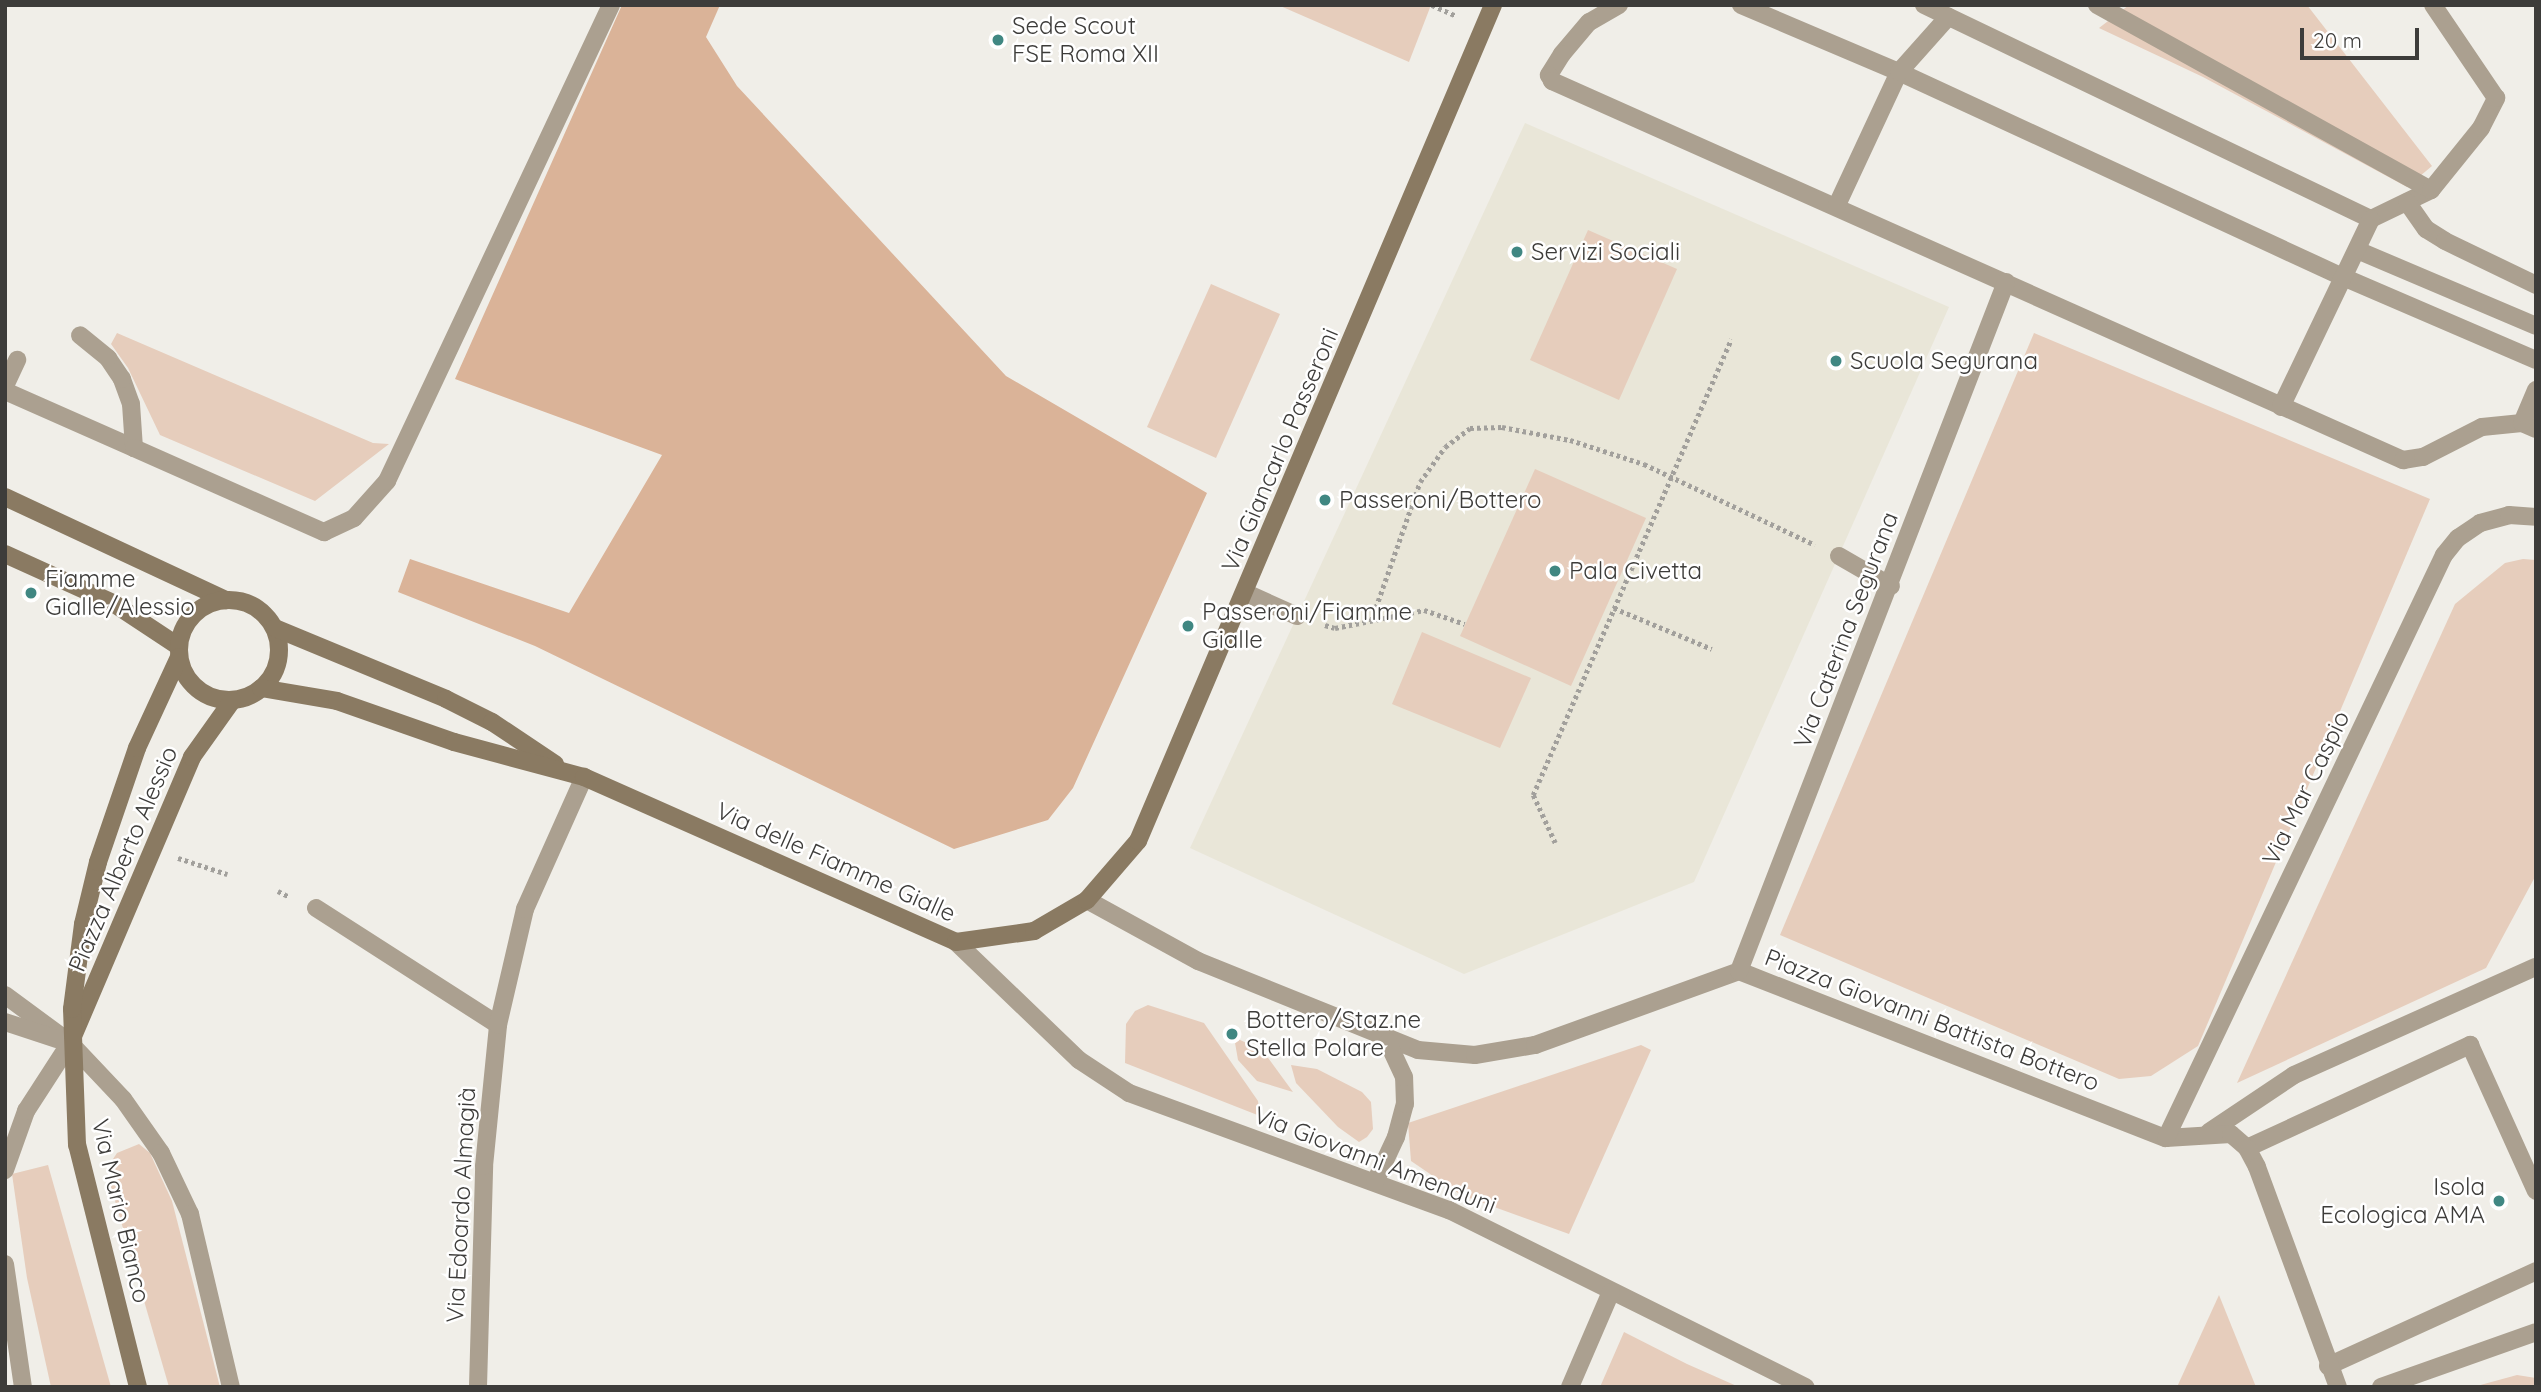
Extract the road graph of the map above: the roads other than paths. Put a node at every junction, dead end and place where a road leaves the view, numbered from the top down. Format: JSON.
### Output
{"nodes":[{"id":1,"x":611,"y":5,"type":"edge"},
{"id":2,"x":1493,"y":5,"type":"edge"},
{"id":3,"x":1619,"y":5,"type":"edge"},
{"id":4,"x":1741,"y":5,"type":"edge"},
{"id":5,"x":1924,"y":5,"type":"edge"},
{"id":6,"x":2096,"y":5,"type":"edge"},
{"id":7,"x":2433,"y":5,"type":"edge"},
{"id":8,"x":1948,"y":18,"type":"junction"},
{"id":9,"x":1899,"y":72,"type":"junction"},
{"id":10,"x":2431,"y":190,"type":"junction"},
{"id":11,"x":2407,"y":202,"type":"junction"},
{"id":12,"x":1837,"y":205,"type":"junction"},
{"id":13,"x":2371,"y":219,"type":"junction"},
{"id":14,"x":2357,"y":250,"type":"junction"},
{"id":15,"x":2343,"y":277,"type":"junction"},
{"id":16,"x":2006,"y":282,"type":"junction"},
{"id":17,"x":2536,"y":285,"type":"edge"},
{"id":18,"x":2536,"y":326,"type":"edge"},
{"id":19,"x":80,"y":335,"type":"dead end"},
{"id":20,"x":17,"y":360,"type":"dead end"},
{"id":21,"x":2536,"y":360,"type":"edge"},
{"id":22,"x":5,"y":389,"type":"edge"},
{"id":23,"x":2536,"y":390,"type":"edge"},
{"id":24,"x":2281,"y":407,"type":"junction"},
{"id":25,"x":2529,"y":426,"type":"edge"},
{"id":26,"x":134,"y":448,"type":"junction"},
{"id":27,"x":5,"y":497,"type":"edge"},
{"id":28,"x":2536,"y":517,"type":"edge"},
{"id":29,"x":5,"y":554,"type":"edge"},
{"id":30,"x":1839,"y":556,"type":"road end"},
{"id":31,"x":1891,"y":586,"type":"junction"},
{"id":32,"x":1246,"y":593,"type":"junction"},
{"id":33,"x":226,"y":600,"type":"junction"},
{"id":34,"x":1297,"y":616,"type":"road end"},
{"id":35,"x":275,"y":628,"type":"junction"},
{"id":36,"x":178,"y":651,"type":"junction"},
{"id":37,"x":261,"y":688,"type":"junction"},
{"id":38,"x":232,"y":701,"type":"junction"},
{"id":39,"x":566,"y":772,"type":"junction"},
{"id":40,"x":584,"y":777,"type":"junction"},
{"id":41,"x":1087,"y":900,"type":"junction"},
{"id":42,"x":316,"y":908,"type":"dead end"},
{"id":43,"x":956,"y":942,"type":"junction"},
{"id":44,"x":2536,"y":967,"type":"edge"},
{"id":45,"x":1739,"y":971,"type":"junction"},
{"id":46,"x":5,"y":995,"type":"edge"},
{"id":47,"x":5,"y":1022,"type":"edge"},
{"id":48,"x":498,"y":1026,"type":"junction"},
{"id":49,"x":1388,"y":1042,"type":"junction"},
{"id":50,"x":70,"y":1044,"type":"junction"},
{"id":51,"x":2209,"y":1132,"type":"junction"},
{"id":52,"x":2166,"y":1138,"type":"junction"},
{"id":53,"x":2247,"y":1147,"type":"junction"},
{"id":54,"x":5,"y":1170,"type":"edge"},
{"id":55,"x":1375,"y":1182,"type":"junction"},
{"id":56,"x":2536,"y":1191,"type":"edge"},
{"id":57,"x":5,"y":1264,"type":"edge"},
{"id":58,"x":2536,"y":1271,"type":"edge"},
{"id":59,"x":1611,"y":1292,"type":"junction"},
{"id":60,"x":2536,"y":1332,"type":"edge"},
{"id":61,"x":2328,"y":1366,"type":"junction"},
{"id":62,"x":23,"y":1387,"type":"edge"},
{"id":63,"x":138,"y":1387,"type":"edge"},
{"id":64,"x":230,"y":1387,"type":"edge"},
{"id":65,"x":478,"y":1387,"type":"edge"},
{"id":66,"x":1570,"y":1387,"type":"edge"},
{"id":67,"x":1806,"y":1387,"type":"edge"},
{"id":68,"x":2339,"y":1387,"type":"edge"},
{"id":69,"x":2381,"y":1387,"type":"edge"}],
"edges":[{"from":1,"to":26,"type":"street"},
{"from":2,"to":32,"type":"street","name":"Via Giancarlo Passeroni"},
{"from":3,"to":12,"type":"street"},
{"from":4,"to":9,"type":"street"},
{"from":5,"to":8,"type":"street"},
{"from":6,"to":10,"type":"street"},
{"from":7,"to":10,"type":"street"},
{"from":8,"to":9,"type":"street"},
{"from":8,"to":13,"type":"street"},
{"from":9,"to":12,"type":"street"},
{"from":9,"to":15,"type":"street"},
{"from":10,"to":11,"type":"street"},
{"from":11,"to":13,"type":"street"},
{"from":11,"to":17,"type":"street"},
{"from":12,"to":16,"type":"street"},
{"from":13,"to":14,"type":"street"},
{"from":14,"to":15,"type":"street"},
{"from":14,"to":18,"type":"street"},
{"from":15,"to":21,"type":"street"},
{"from":15,"to":24,"type":"street"},
{"from":16,"to":24,"type":"street"},
{"from":16,"to":31,"type":"street","name":"Via Caterina Segurana"},
{"from":19,"to":26,"type":"street"},
{"from":20,"to":22,"type":"street"},
{"from":22,"to":26,"type":"street"},
{"from":23,"to":25,"type":"street"},
{"from":24,"to":25,"type":"street"},
{"from":27,"to":33,"type":"street"},
{"from":28,"to":52,"type":"street","name":"Via Mar Caspio"},
{"from":29,"to":36,"type":"street"},
{"from":30,"to":31,"type":"street"},
{"from":31,"to":45,"type":"street","name":"Via Caterina Segurana"},
{"from":32,"to":34,"type":"street"},
{"from":32,"to":41,"type":"street","name":"Via Giancarlo Passeroni"},
{"from":33,"to":35,"type":"street"},
{"from":33,"to":36,"type":"street"},
{"from":35,"to":37,"type":"street"},
{"from":35,"to":39,"type":"street","name":"Via delle Fiamme Gialle"},
{"from":36,"to":38,"type":"street"},
{"from":36,"to":50,"type":"street","name":"Piazza Alberto Alessio"},
{"from":37,"to":38,"type":"street"},
{"from":37,"to":39,"type":"street","name":"Via delle Fiamme Gialle"},
{"from":38,"to":50,"type":"street","name":"Piazza Alberto Alessio"},
{"from":39,"to":40,"type":"street","name":"Via delle Fiamme Gialle"},
{"from":40,"to":43,"type":"street","name":"Via delle Fiamme Gialle"},
{"from":40,"to":48,"type":"street","name":"Via Edoardo Almagià"},
{"from":41,"to":43,"type":"street","name":"Via delle Fiamme Gialle"},
{"from":41,"to":49,"type":"street","name":"Piazza Giovanni Battista Bottero"},
{"from":42,"to":48,"type":"street"},
{"from":43,"to":55,"type":"street","name":"Via Giovanni Amenduni"},
{"from":44,"to":51,"type":"street"},
{"from":45,"to":49,"type":"street","name":"Piazza Giovanni Battista Bottero"},
{"from":45,"to":52,"type":"street","name":"Piazza Giovanni Battista Bottero"},
{"from":46,"to":50,"type":"street"},
{"from":47,"to":50,"type":"street"},
{"from":48,"to":65,"type":"street","name":"Via Edoardo Almagià"},
{"from":49,"to":55,"type":"street"},
{"from":50,"to":54,"type":"street"},
{"from":50,"to":63,"type":"street","name":"Via Mario Bianco"},
{"from":50,"to":64,"type":"street"},
{"from":51,"to":52,"type":"street","name":"Piazza Giovanni Battista Bottero"},
{"from":51,"to":53,"type":"street","name":"Piazza Giovanni Battista Bottero"},
{"from":53,"to":56,"type":"street"},
{"from":53,"to":61,"type":"street"},
{"from":55,"to":59,"type":"street","name":"Via Giovanni Amenduni"},
{"from":57,"to":62,"type":"street"},
{"from":58,"to":61,"type":"street"},
{"from":59,"to":66,"type":"street"},
{"from":59,"to":67,"type":"street","name":"Via Giovanni Amenduni"},
{"from":60,"to":69,"type":"street"},
{"from":61,"to":68,"type":"street"}]}
